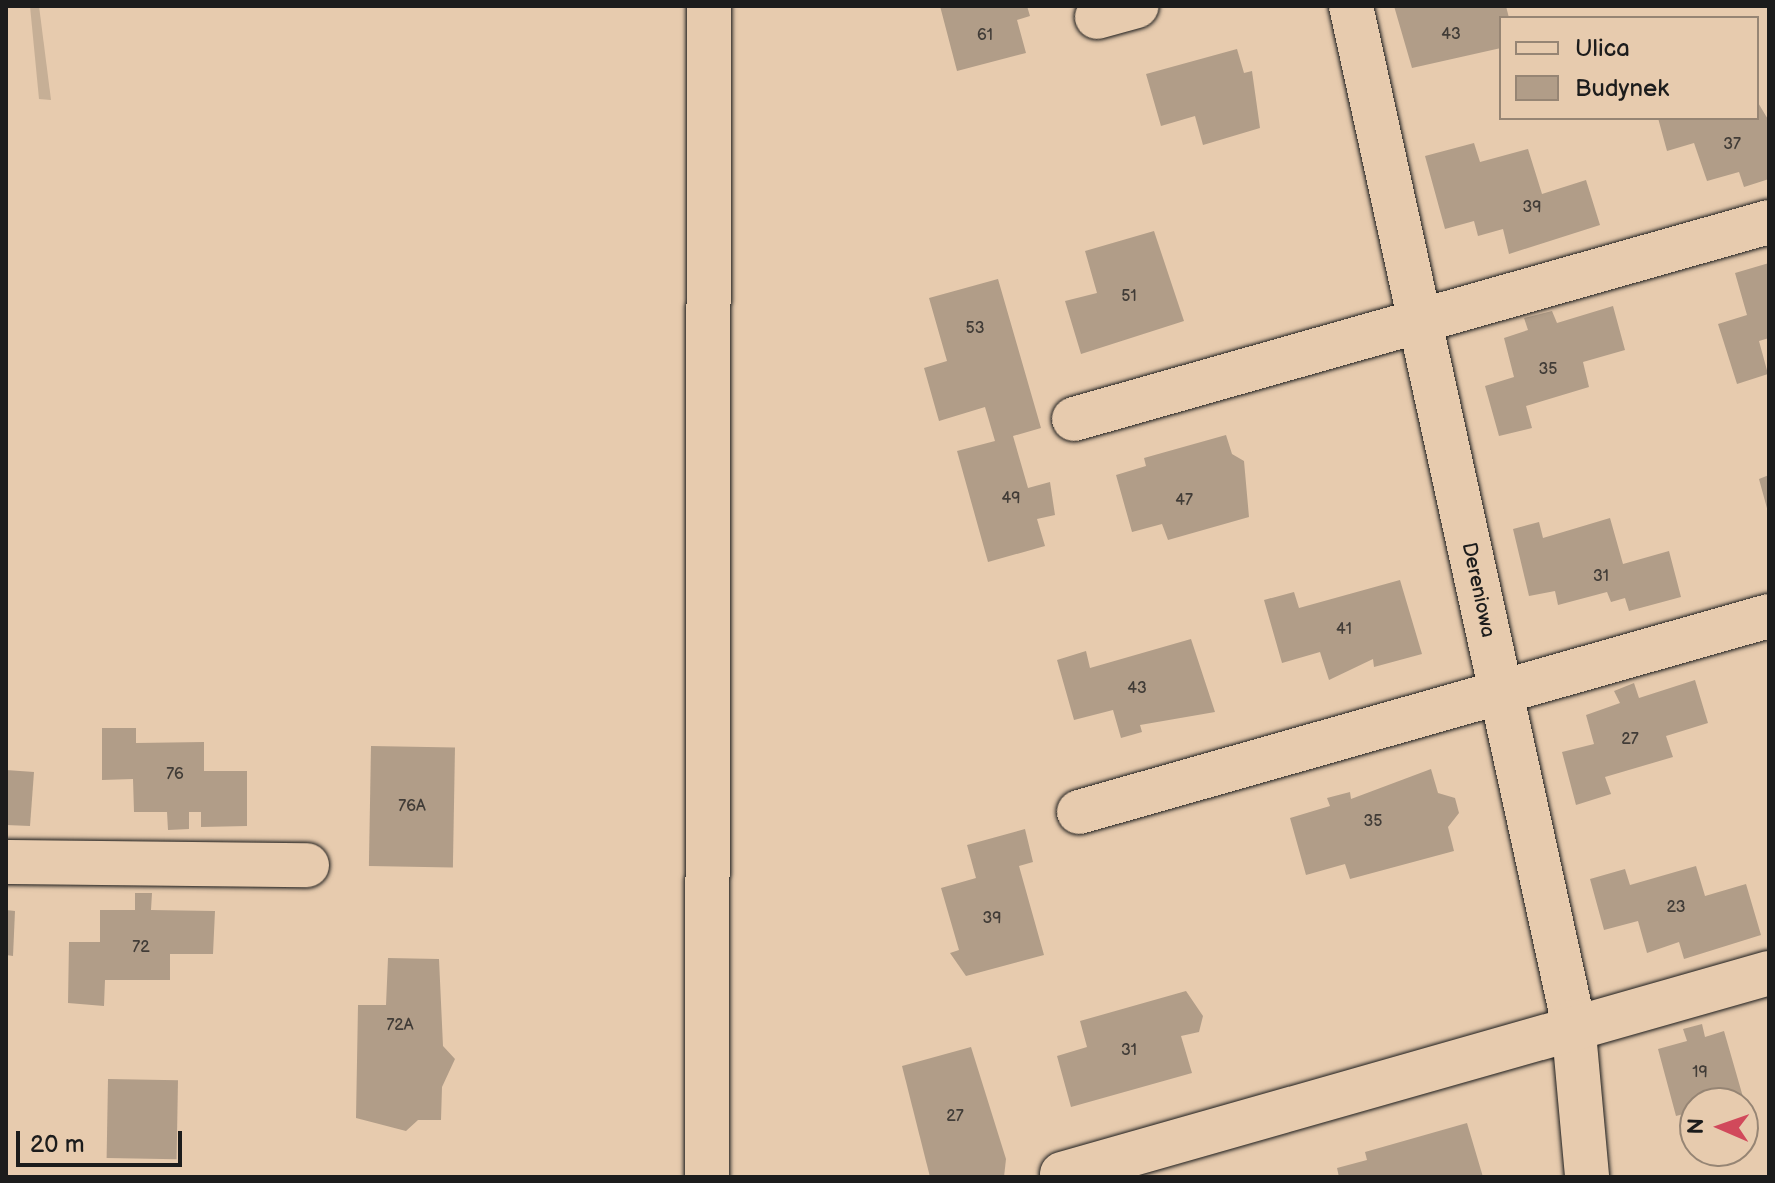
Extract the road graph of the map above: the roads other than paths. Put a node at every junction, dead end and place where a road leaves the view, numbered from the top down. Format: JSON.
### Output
{"nodes":[{"id":1,"x":709,"y":6,"type":"edge"},
{"id":2,"x":1351,"y":6,"type":"edge"},
{"id":3,"x":1769,"y":222,"type":"edge"},
{"id":4,"x":1419,"y":321,"type":"junction"},
{"id":5,"x":1074,"y":419,"type":"dead end"},
{"id":6,"x":1769,"y":616,"type":"edge"},
{"id":7,"x":1500,"y":692,"type":"junction"},
{"id":8,"x":1079,"y":812,"type":"dead end"},
{"id":9,"x":6,"y":862,"type":"edge"},
{"id":10,"x":307,"y":865,"type":"dead end"},
{"id":11,"x":1769,"y":973,"type":"edge"},
{"id":12,"x":1573,"y":1029,"type":"junction"},
{"id":13,"x":1062,"y":1174,"type":"dead end"},
{"id":14,"x":707,"y":1177,"type":"edge"},
{"id":15,"x":1587,"y":1177,"type":"edge"}],
"edges":[{"from":1,"to":14,"type":"street"},
{"from":2,"to":4,"type":"street","name":"Dereniowa"},
{"from":3,"to":4,"type":"street"},
{"from":4,"to":5,"type":"street"},
{"from":4,"to":7,"type":"street","name":"Dereniowa"},
{"from":6,"to":7,"type":"street"},
{"from":7,"to":8,"type":"street"},
{"from":7,"to":12,"type":"street","name":"Dereniowa"},
{"from":9,"to":10,"type":"street"},
{"from":11,"to":12,"type":"street"},
{"from":12,"to":13,"type":"street"},
{"from":12,"to":15,"type":"street","name":"Dereniowa"}]}
